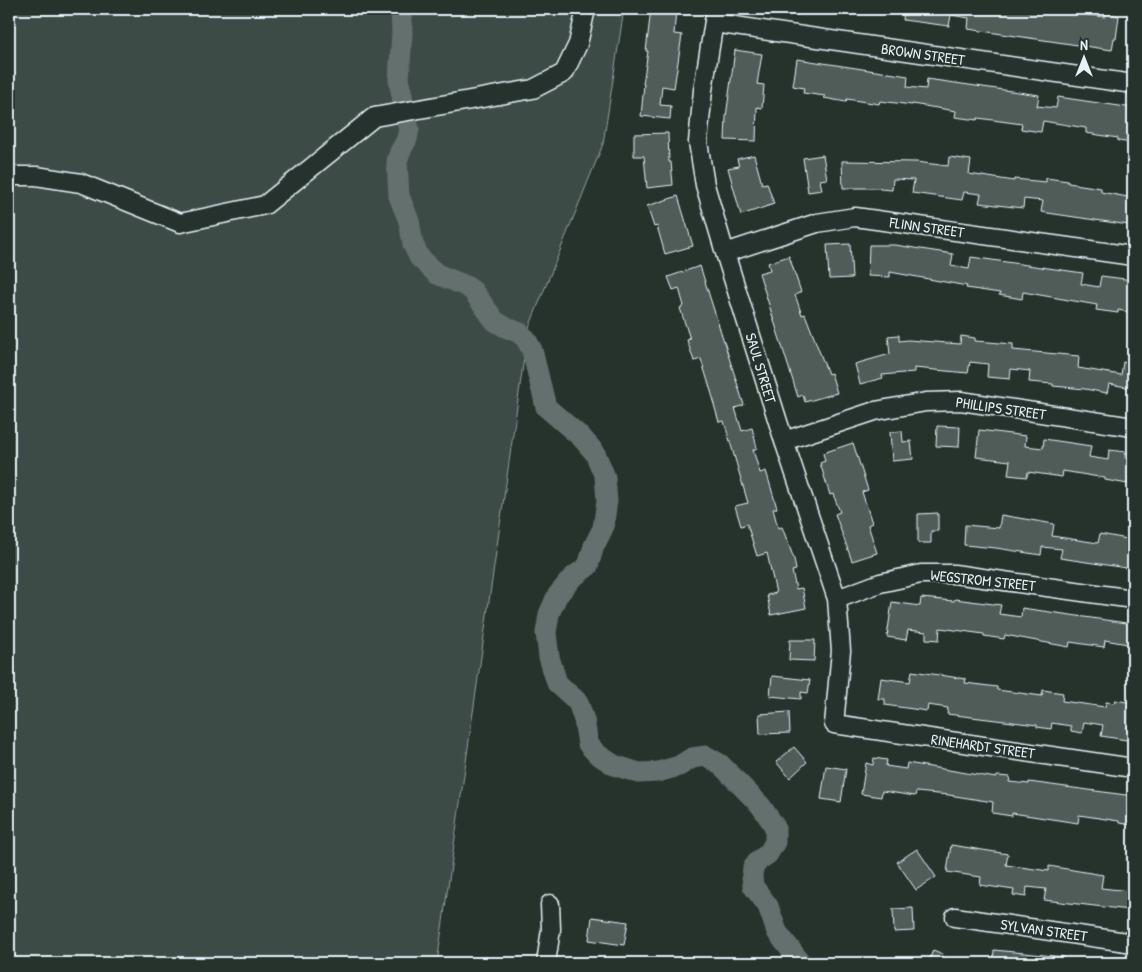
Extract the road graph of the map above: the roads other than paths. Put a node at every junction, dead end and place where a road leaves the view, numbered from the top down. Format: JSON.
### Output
{"nodes":[{"id":1,"x":586,"y":9,"type":"edge"},
{"id":2,"x":714,"y":16,"type":"edge"},
{"id":3,"x":1133,"y":84,"type":"edge"},
{"id":4,"x":9,"y":176,"type":"edge"},
{"id":5,"x":725,"y":253,"type":"junction"},
{"id":6,"x":1133,"y":256,"type":"edge"},
{"id":7,"x":1133,"y":427,"type":"edge"},
{"id":8,"x":784,"y":441,"type":"junction"},
{"id":9,"x":837,"y":599,"type":"junction"},
{"id":10,"x":1133,"y":600,"type":"edge"},
{"id":11,"x":834,"y":724,"type":"joint"},
{"id":12,"x":1133,"y":768,"type":"edge"},
{"id":13,"x":550,"y":904,"type":"dead end"},
{"id":14,"x":955,"y":917,"type":"dead end"},
{"id":15,"x":1133,"y":942,"type":"edge"},
{"id":16,"x":546,"y":963,"type":"edge"}],
"edges":[{"from":1,"to":4,"type":"street"},
{"from":2,"to":3,"type":"street","name":"BROWN STREET"},
{"from":2,"to":5,"type":"street","name":"SAUL STREET"},
{"from":5,"to":6,"type":"street","name":"FLINN STREET"},
{"from":5,"to":8,"type":"street","name":"SAUL STREET"},
{"from":7,"to":8,"type":"street","name":"PHILLIPS STREET"},
{"from":8,"to":9,"type":"street","name":"SAUL STREET"},
{"from":9,"to":10,"type":"street","name":"WEGSTROM STREET"},
{"from":9,"to":11,"type":"street","name":"SAUL STREET"},
{"from":11,"to":12,"type":"street","name":"RINEHARDT STREET"},
{"from":13,"to":16,"type":"street"},
{"from":14,"to":15,"type":"street","name":"SYLVAN STREET"}]}
